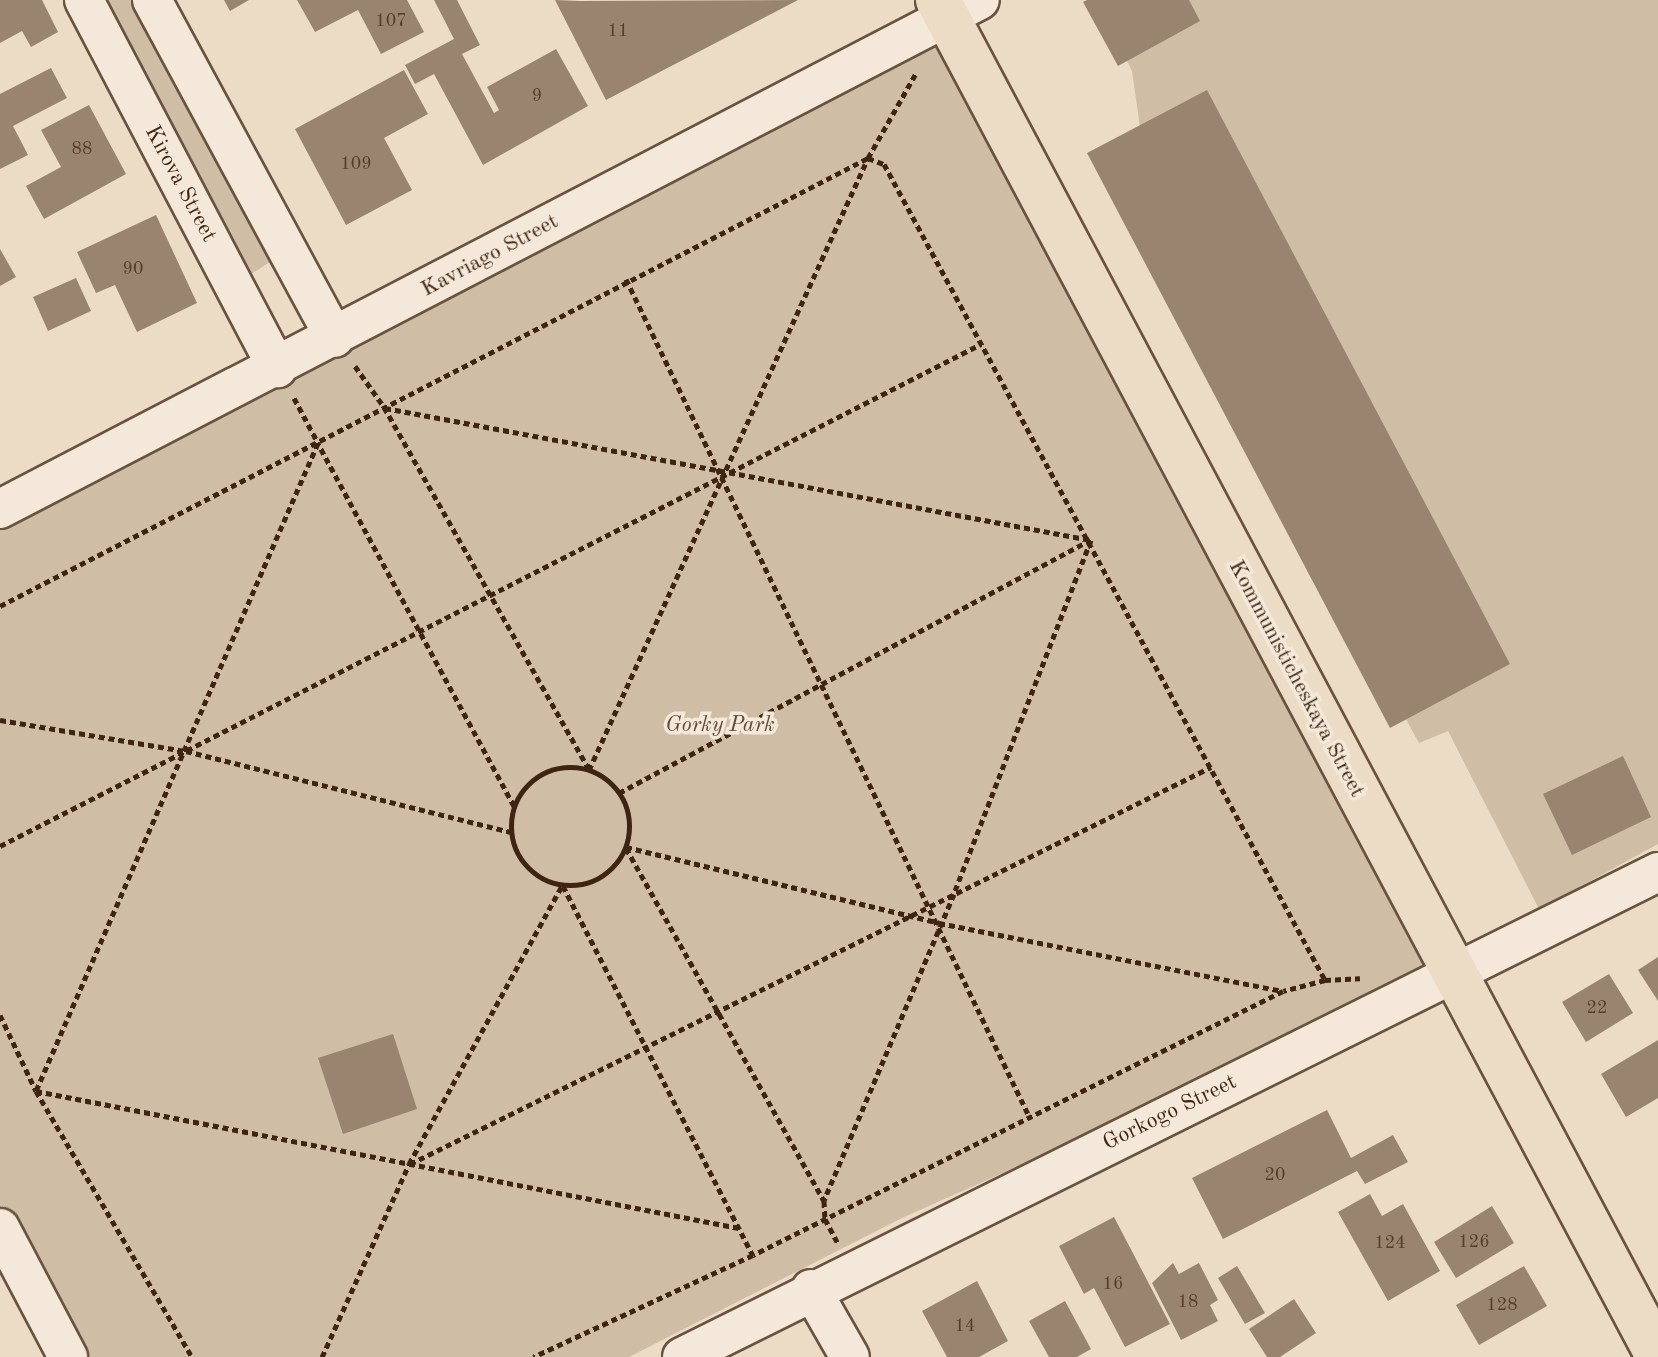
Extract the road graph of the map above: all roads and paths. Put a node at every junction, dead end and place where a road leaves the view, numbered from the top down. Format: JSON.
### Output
{"nodes":[{"id":1,"x":84,"y":0,"type":"edge"},
{"id":2,"x":152,"y":0,"type":"edge"},
{"id":3,"x":955,"y":5,"type":"edge"},
{"id":4,"x":919,"y":68,"type":"dead end"},
{"id":5,"x":868,"y":158,"type":"junction"},
{"id":6,"x":626,"y":279,"type":"junction"},
{"id":7,"x":335,"y":338,"type":"junction"},
{"id":8,"x":981,"y":344,"type":"junction"},
{"id":9,"x":277,"y":368,"type":"junction"},
{"id":10,"x":384,"y":407,"type":"junction"},
{"id":11,"x":318,"y":443,"type":"junction"},
{"id":12,"x":722,"y":473,"type":"junction"},
{"id":13,"x":0,"y":509,"type":"edge"},
{"id":14,"x":1091,"y":540,"type":"junction"},
{"id":15,"x":489,"y":594,"type":"junction"},
{"id":16,"x":0,"y":606,"type":"edge"},
{"id":17,"x":417,"y":632,"type":"junction"},
{"id":18,"x":825,"y":683,"type":"junction"},
{"id":19,"x":0,"y":720,"type":"edge"},
{"id":20,"x":186,"y":751,"type":"junction"},
{"id":21,"x":1211,"y":766,"type":"junction"},
{"id":22,"x":589,"y":770,"type":"junction"},
{"id":23,"x":619,"y":793,"type":"junction"},
{"id":24,"x":514,"y":806,"type":"junction"},
{"id":25,"x":510,"y":832,"type":"junction"},
{"id":26,"x":0,"y":846,"type":"edge"},
{"id":27,"x":626,"y":847,"type":"junction"},
{"id":28,"x":1658,"y":872,"type":"edge"},
{"id":29,"x":562,"y":886,"type":"junction"},
{"id":30,"x":954,"y":894,"type":"junction"},
{"id":31,"x":931,"y":905,"type":"junction"},
{"id":32,"x":910,"y":916,"type":"junction"},
{"id":33,"x":939,"y":923,"type":"junction"},
{"id":34,"x":1452,"y":973,"type":"junction"},
{"id":35,"x":1283,"y":991,"type":"junction"},
{"id":36,"x":718,"y":1011,"type":"junction"},
{"id":37,"x":0,"y":1015,"type":"edge"},
{"id":38,"x":645,"y":1047,"type":"junction"},
{"id":39,"x":36,"y":1091,"type":"junction"},
{"id":40,"x":1030,"y":1118,"type":"junction"},
{"id":41,"x":409,"y":1164,"type":"junction"},
{"id":42,"x":824,"y":1201,"type":"junction"},
{"id":43,"x":825,"y":1219,"type":"junction"},
{"id":44,"x":0,"y":1228,"type":"edge"},
{"id":45,"x":739,"y":1228,"type":"junction"},
{"id":46,"x":753,"y":1255,"type":"junction"},
{"id":47,"x":811,"y":1289,"type":"junction"},
{"id":48,"x":1658,"y":1356,"type":"edge"},
{"id":49,"x":68,"y":1357,"type":"edge"},
{"id":50,"x":192,"y":1357,"type":"edge"},
{"id":51,"x":322,"y":1357,"type":"edge"},
{"id":52,"x":533,"y":1357,"type":"edge"},
{"id":53,"x":682,"y":1357,"type":"edge"},
{"id":54,"x":850,"y":1357,"type":"edge"}],
"edges":[{"from":1,"to":9,"type":"street","name":"Kirova Street"},
{"from":2,"to":7,"type":"street"},
{"from":3,"to":7,"type":"street","name":"Kavriago Street"},
{"from":3,"to":34,"type":"main road","name":"Kommunisticheskaya Street"},
{"from":4,"to":5,"type":"path"},
{"from":5,"to":6,"type":"path"},
{"from":5,"to":8,"type":"path"},
{"from":5,"to":12,"type":"path"},
{"from":6,"to":10,"type":"path"},
{"from":6,"to":12,"type":"path"},
{"from":7,"to":9,"type":"street","name":"Kavriago Street"},
{"from":7,"to":10,"type":"path"},
{"from":8,"to":12,"type":"path"},
{"from":8,"to":14,"type":"path"},
{"from":9,"to":11,"type":"path"},
{"from":9,"to":13,"type":"street","name":"Kavriago Street"},
{"from":10,"to":11,"type":"path"},
{"from":10,"to":12,"type":"path"},
{"from":10,"to":15,"type":"path"},
{"from":11,"to":16,"type":"path"},
{"from":11,"to":17,"type":"path"},
{"from":11,"to":20,"type":"path"},
{"from":12,"to":14,"type":"path"},
{"from":12,"to":15,"type":"path"},
{"from":12,"to":18,"type":"path"},
{"from":12,"to":22,"type":"path"},
{"from":14,"to":18,"type":"path"},
{"from":14,"to":21,"type":"path"},
{"from":14,"to":30,"type":"path"},
{"from":15,"to":17,"type":"path"},
{"from":15,"to":22,"type":"path"},
{"from":17,"to":20,"type":"path"},
{"from":17,"to":24,"type":"path"},
{"from":18,"to":23,"type":"path"},
{"from":18,"to":31,"type":"path"},
{"from":19,"to":20,"type":"path"},
{"from":20,"to":25,"type":"path"},
{"from":20,"to":26,"type":"path"},
{"from":20,"to":39,"type":"path"},
{"from":21,"to":30,"type":"path"},
{"from":21,"to":35,"type":"path"},
{"from":22,"to":23,"type":"path"},
{"from":22,"to":24,"type":"path"},
{"from":23,"to":27,"type":"path"},
{"from":24,"to":25,"type":"path"},
{"from":25,"to":29,"type":"path"},
{"from":27,"to":29,"type":"path"},
{"from":27,"to":32,"type":"path"},
{"from":27,"to":36,"type":"path"},
{"from":28,"to":34,"type":"street","name":"Gorkogo Street"},
{"from":29,"to":38,"type":"path"},
{"from":29,"to":41,"type":"path"},
{"from":30,"to":31,"type":"path"},
{"from":30,"to":33,"type":"path"},
{"from":31,"to":32,"type":"path"},
{"from":31,"to":33,"type":"path"},
{"from":32,"to":33,"type":"path"},
{"from":32,"to":36,"type":"path"},
{"from":33,"to":35,"type":"path"},
{"from":33,"to":40,"type":"path"},
{"from":33,"to":42,"type":"path"},
{"from":34,"to":47,"type":"street","name":"Gorkogo Street"},
{"from":34,"to":48,"type":"main road","name":"Kommunisticheskaya Street"},
{"from":35,"to":40,"type":"path"},
{"from":36,"to":38,"type":"path"},
{"from":36,"to":42,"type":"path"},
{"from":37,"to":39,"type":"path"},
{"from":38,"to":41,"type":"path"},
{"from":38,"to":45,"type":"path"},
{"from":39,"to":41,"type":"path"},
{"from":39,"to":50,"type":"path"},
{"from":40,"to":43,"type":"path"},
{"from":41,"to":45,"type":"path"},
{"from":41,"to":51,"type":"path"},
{"from":42,"to":43,"type":"path"},
{"from":43,"to":46,"type":"path"},
{"from":44,"to":49,"type":"street"},
{"from":45,"to":46,"type":"path"},
{"from":46,"to":52,"type":"path"},
{"from":47,"to":53,"type":"street","name":"Gorkogo Street"},
{"from":47,"to":54,"type":"street"}]}
